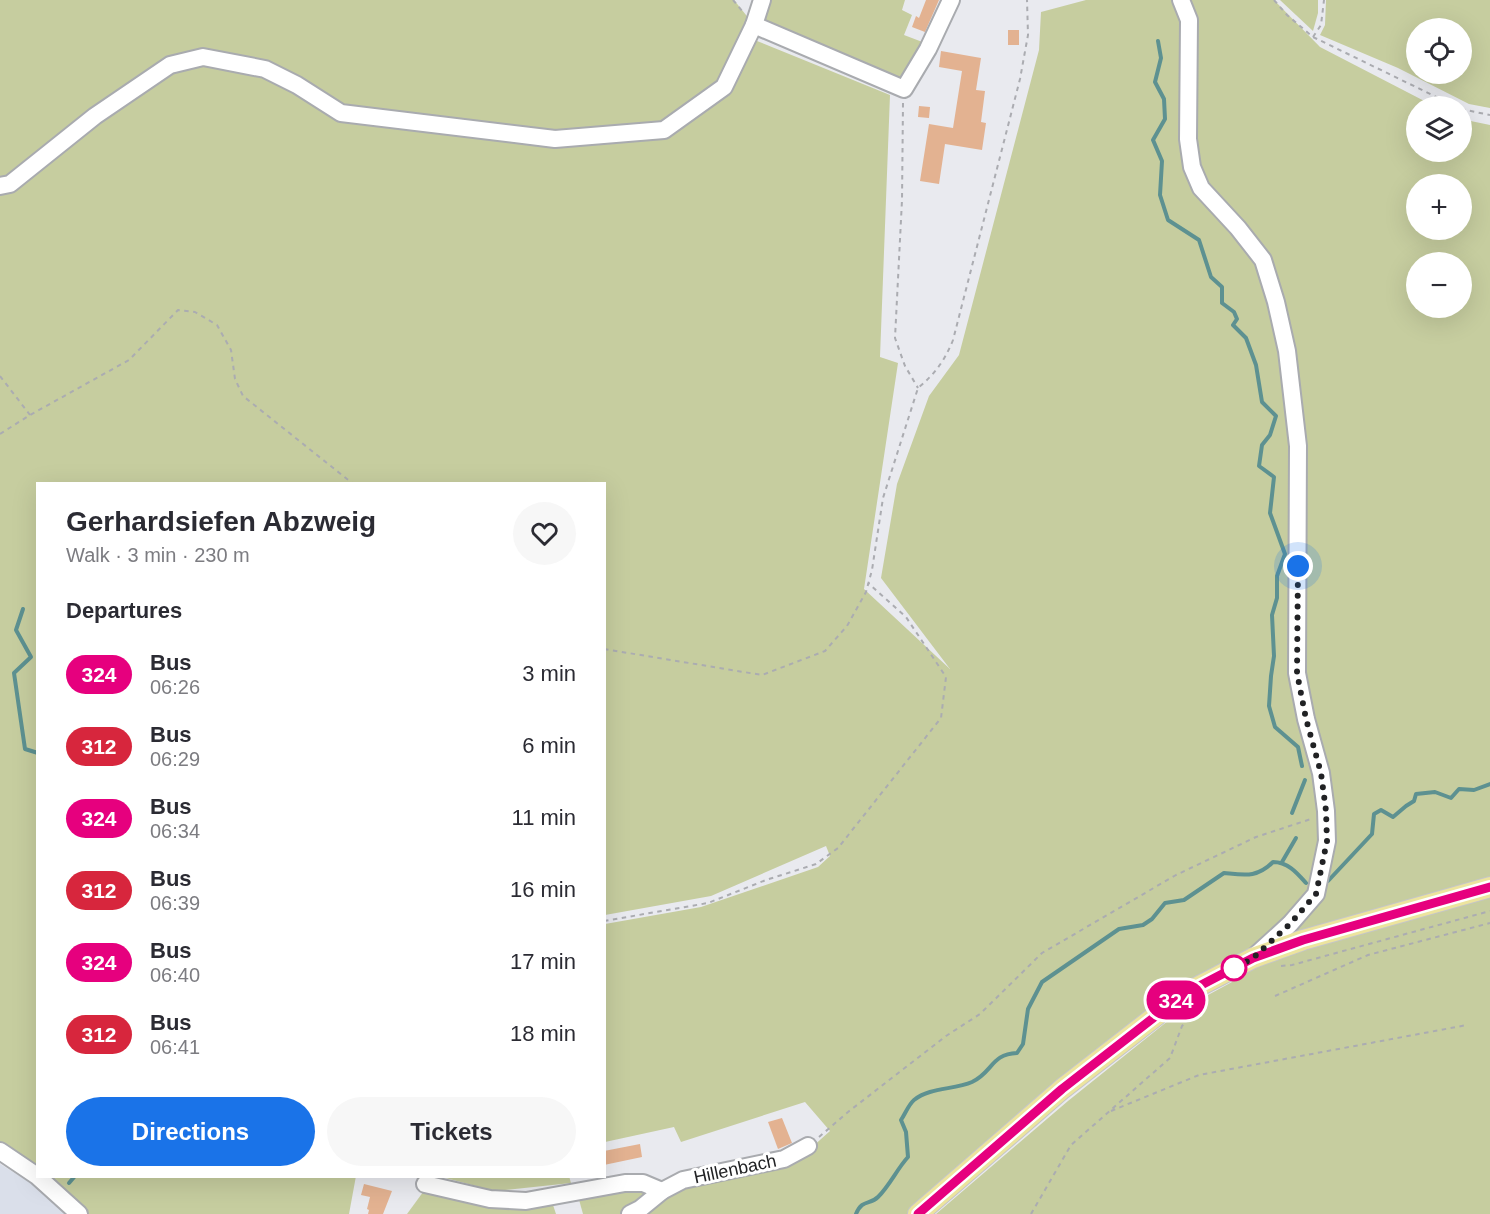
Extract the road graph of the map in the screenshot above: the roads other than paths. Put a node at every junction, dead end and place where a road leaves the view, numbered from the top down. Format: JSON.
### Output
{"nodes":[{"id":1,"x":762,"y":0,"type":"edge"},
{"id":2,"x":951,"y":0,"type":"edge"},
{"id":3,"x":1181,"y":0,"type":"edge"},
{"id":4,"x":754,"y":25,"type":"junction"},
{"id":5,"x":0,"y":186,"type":"edge"},
{"id":6,"x":1490,"y":887,"type":"edge"},
{"id":7,"x":1253,"y":958,"type":"junction"},
{"id":8,"x":808,"y":1146,"type":"road end"},
{"id":9,"x":0,"y":1150,"type":"edge"},
{"id":10,"x":36,"y":1175,"type":"edge"},
{"id":11,"x":39,"y":1178,"type":"edge"},
{"id":12,"x":425,"y":1184,"type":"dead end"},
{"id":13,"x":662,"y":1191,"type":"junction"},
{"id":14,"x":79,"y":1214,"type":"edge"},
{"id":15,"x":630,"y":1214,"type":"edge"},
{"id":16,"x":918,"y":1214,"type":"edge"}],
"edges":[{"from":1,"to":4,"type":"street"},
{"from":2,"to":4,"type":"street"},
{"from":3,"to":7,"type":"street"},
{"from":4,"to":5,"type":"street"},
{"from":6,"to":7,"type":"main road"},
{"from":7,"to":16,"type":"main road"},
{"from":8,"to":13,"type":"street","name":"Hillenbach"},
{"from":9,"to":10,"type":"street"},
{"from":11,"to":14,"type":"street"},
{"from":12,"to":13,"type":"street"},
{"from":13,"to":15,"type":"street","name":"Hillenbach"}]}
